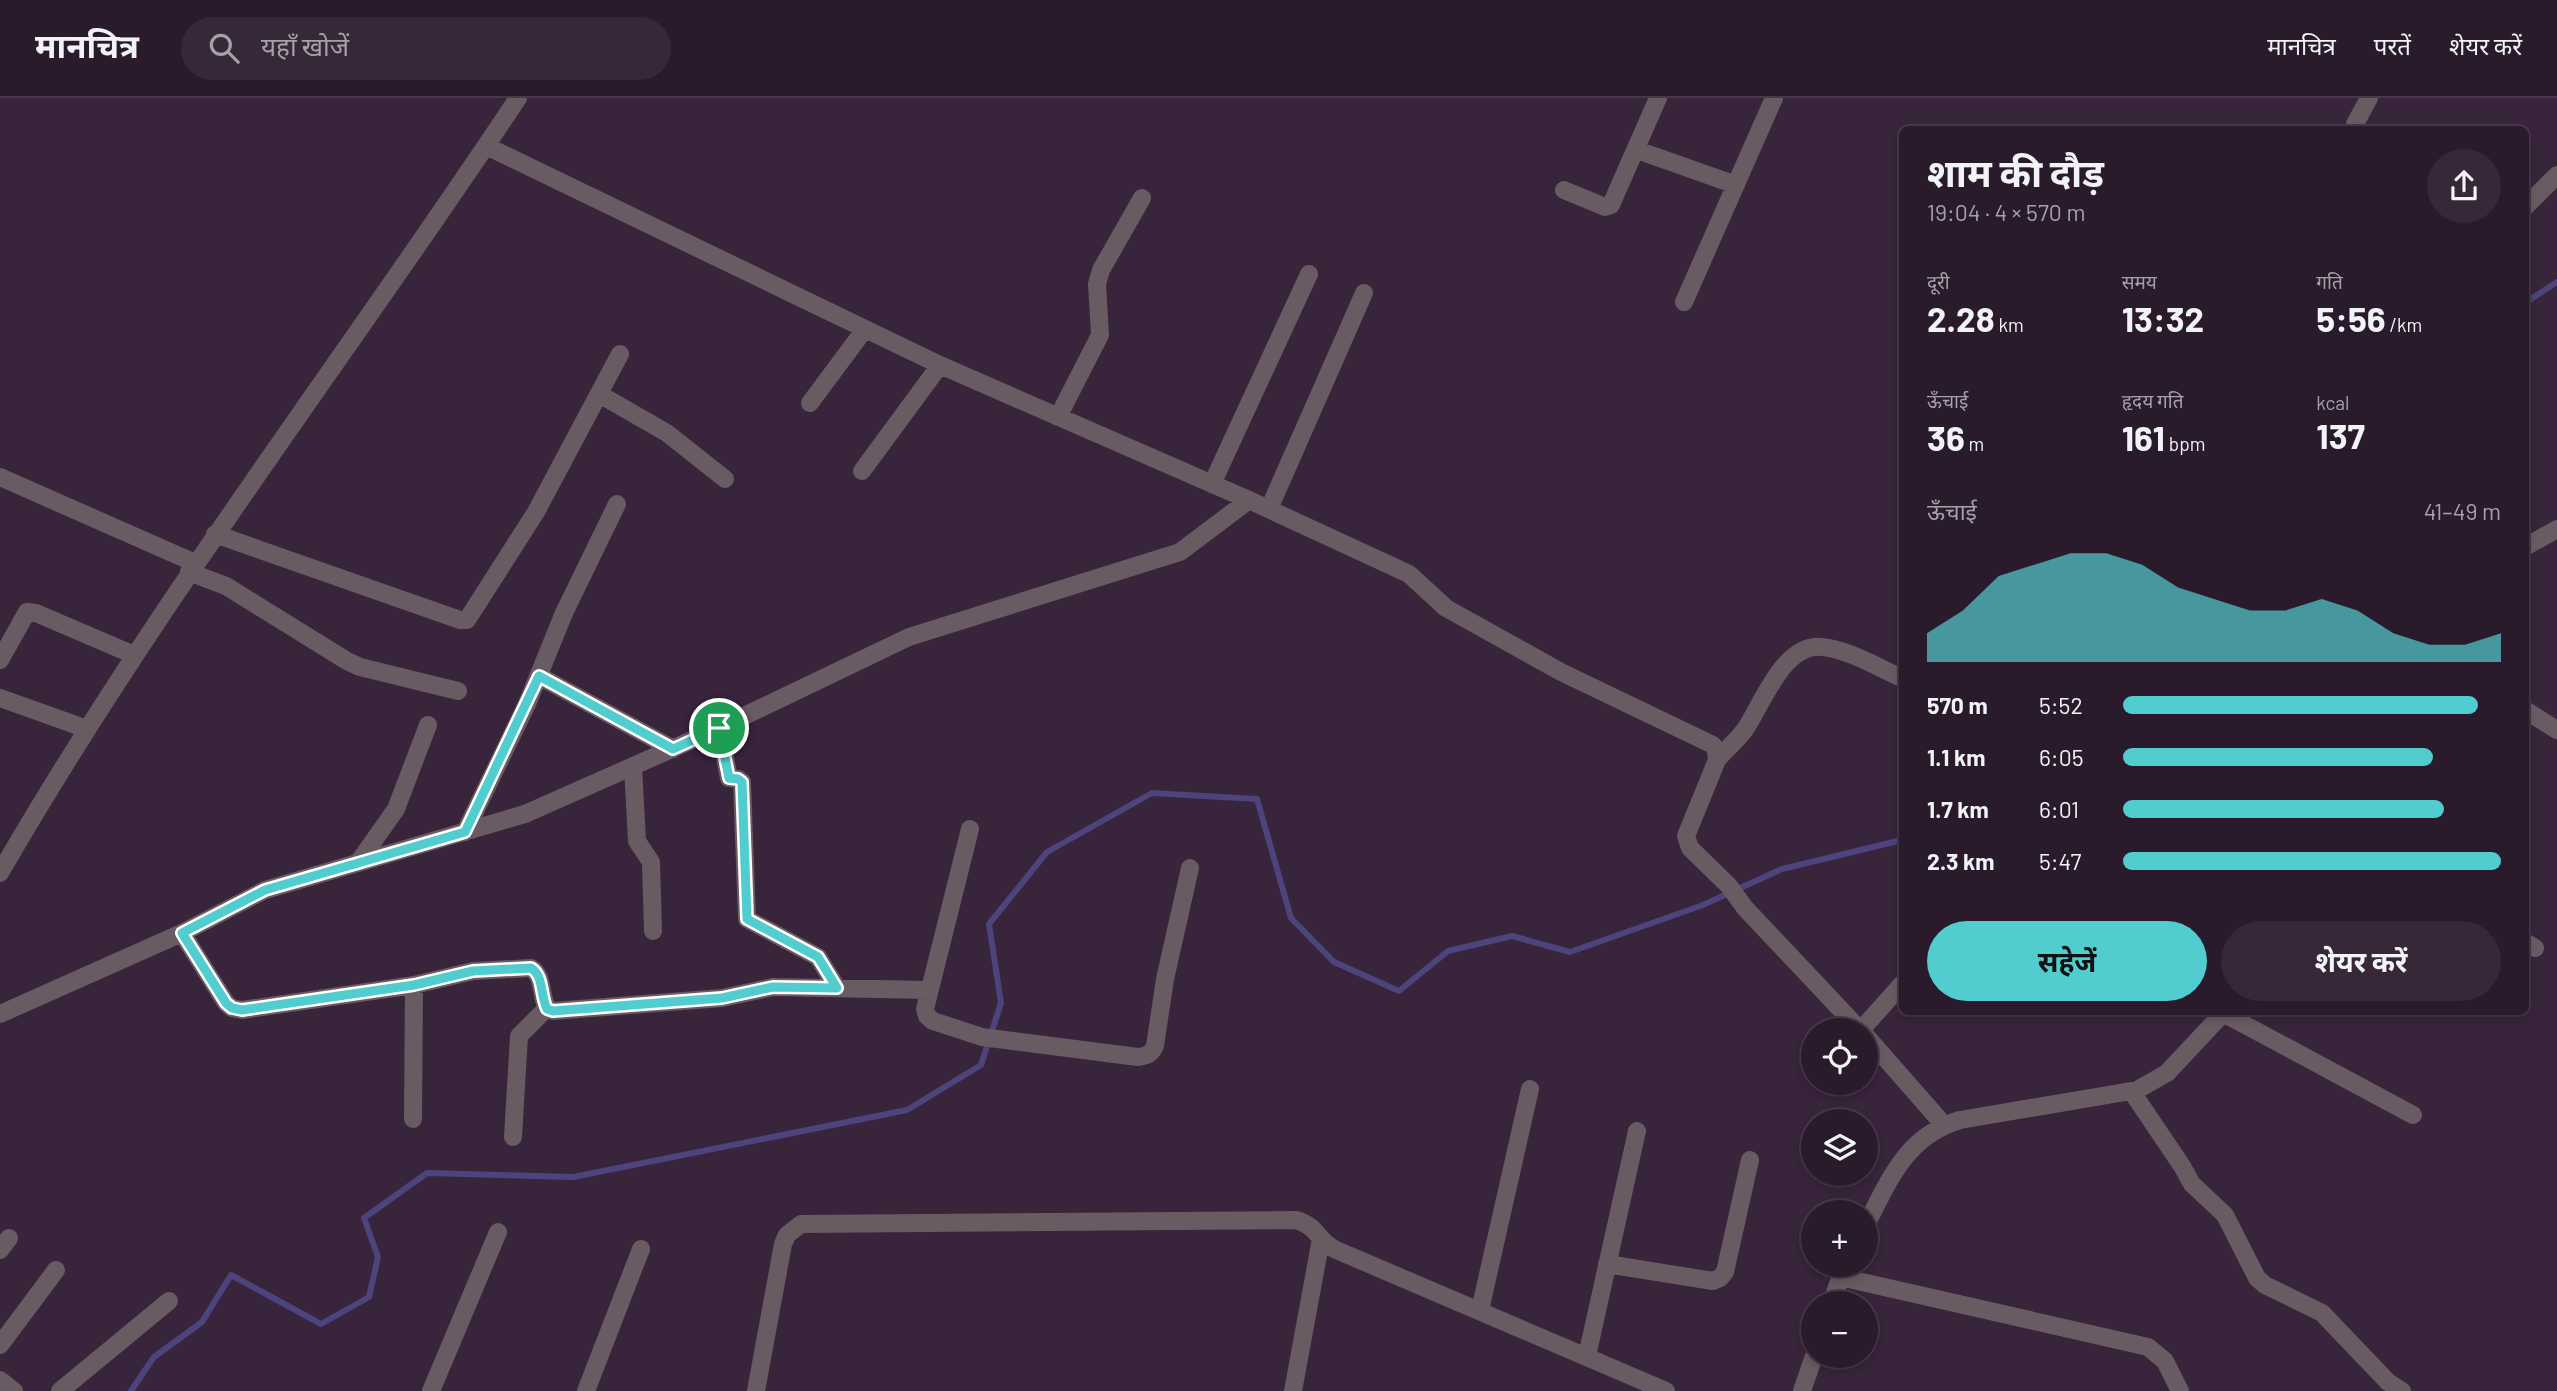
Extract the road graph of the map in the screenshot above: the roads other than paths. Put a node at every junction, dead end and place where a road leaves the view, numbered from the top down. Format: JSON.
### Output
{"nodes":[{"id":1,"x":518,"y":98,"type":"edge"},
{"id":2,"x":1658,"y":98,"type":"edge"},
{"id":3,"x":1774,"y":98,"type":"edge"},
{"id":4,"x":2369,"y":98,"type":"edge"},
{"id":5,"x":2355,"y":124,"type":"dead end"},
{"id":6,"x":486,"y":146,"type":"junction"},
{"id":7,"x":1637,"y":150,"type":"junction"},
{"id":8,"x":2557,"y":175,"type":"edge"},
{"id":9,"x":1736,"y":186,"type":"junction"},
{"id":10,"x":1564,"y":190,"type":"dead end"},
{"id":11,"x":1142,"y":198,"type":"dead end"},
{"id":12,"x":2529,"y":203,"type":"edge"},
{"id":13,"x":1309,"y":274,"type":"dead end"},
{"id":14,"x":1364,"y":293,"type":"dead end"},
{"id":15,"x":1684,"y":302,"type":"dead end"},
{"id":16,"x":865,"y":329,"type":"junction"},
{"id":17,"x":620,"y":354,"type":"dead end"},
{"id":18,"x":940,"y":365,"type":"junction"},
{"id":19,"x":598,"y":394,"type":"junction"},
{"id":20,"x":810,"y":403,"type":"dead end"},
{"id":21,"x":1058,"y":417,"type":"junction"},
{"id":22,"x":862,"y":471,"type":"dead end"},
{"id":23,"x":0,"y":477,"type":"edge"},
{"id":24,"x":725,"y":479,"type":"dead end"},
{"id":25,"x":1212,"y":484,"type":"junction"},
{"id":26,"x":1249,"y":500,"type":"junction"},
{"id":27,"x":617,"y":504,"type":"dead end"},
{"id":28,"x":1269,"y":509,"type":"junction"},
{"id":29,"x":2557,"y":529,"type":"edge"},
{"id":30,"x":215,"y":534,"type":"junction"},
{"id":31,"x":2529,"y":545,"type":"edge"},
{"id":32,"x":192,"y":567,"type":"junction"},
{"id":33,"x":134,"y":655,"type":"junction"},
{"id":34,"x":0,"y":660,"type":"edge"},
{"id":35,"x":539,"y":676,"type":"junction"},
{"id":36,"x":1899,"y":677,"type":"edge"},
{"id":37,"x":458,"y":691,"type":"dead end"},
{"id":38,"x":0,"y":698,"type":"edge"},
{"id":39,"x":2529,"y":712,"type":"edge"},
{"id":40,"x":428,"y":725,"type":"dead end"},
{"id":41,"x":719,"y":728,"type":"junction"},
{"id":42,"x":88,"y":729,"type":"junction"},
{"id":43,"x":2557,"y":730,"type":"edge"},
{"id":44,"x":673,"y":749,"type":"junction"},
{"id":45,"x":1717,"y":760,"type":"junction"},
{"id":46,"x":632,"y":766,"type":"junction"},
{"id":47,"x":970,"y":829,"type":"dead end"},
{"id":48,"x":465,"y":832,"type":"junction"},
{"id":49,"x":358,"y":863,"type":"junction"},
{"id":50,"x":1189,"y":868,"type":"dead end"},
{"id":51,"x":0,"y":873,"type":"edge"},
{"id":52,"x":653,"y":931,"type":"dead end"},
{"id":53,"x":182,"y":933,"type":"junction"},
{"id":54,"x":414,"y":985,"type":"junction"},
{"id":55,"x":1899,"y":987,"type":"edge"},
{"id":56,"x":837,"y":988,"type":"junction"},
{"id":57,"x":929,"y":990,"type":"junction"},
{"id":58,"x":547,"y":1009,"type":"junction"},
{"id":59,"x":0,"y":1014,"type":"edge"},
{"id":60,"x":2220,"y":1015,"type":"edge"},
{"id":61,"x":2229,"y":1015,"type":"edge"},
{"id":62,"x":1849,"y":1018,"type":"edge"},
{"id":63,"x":1872,"y":1018,"type":"edge"},
{"id":64,"x":1878,"y":1050,"type":"edge"},
{"id":65,"x":1530,"y":1089,"type":"dead end"},
{"id":66,"x":2132,"y":1092,"type":"junction"},
{"id":67,"x":2413,"y":1115,"type":"dead end"},
{"id":68,"x":413,"y":1119,"type":"dead end"},
{"id":69,"x":1944,"y":1125,"type":"junction"},
{"id":70,"x":1637,"y":1131,"type":"dead end"},
{"id":71,"x":513,"y":1137,"type":"dead end"},
{"id":72,"x":1750,"y":1160,"type":"dead end"},
{"id":73,"x":1878,"y":1203,"type":"edge"},
{"id":74,"x":498,"y":1232,"type":"dead end"},
{"id":75,"x":1321,"y":1238,"type":"junction"},
{"id":76,"x":641,"y":1250,"type":"dead end"},
{"id":77,"x":1607,"y":1264,"type":"junction"},
{"id":78,"x":56,"y":1270,"type":"dead end"},
{"id":79,"x":1867,"y":1277,"type":"edge"},
{"id":80,"x":169,"y":1301,"type":"dead end"},
{"id":81,"x":1479,"y":1310,"type":"junction"},
{"id":82,"x":0,"y":1345,"type":"edge"},
{"id":83,"x":1587,"y":1356,"type":"junction"},
{"id":84,"x":1810,"y":1368,"type":"edge"},
{"id":85,"x":0,"y":1380,"type":"edge"},
{"id":86,"x":14,"y":1391,"type":"edge"},
{"id":87,"x":60,"y":1391,"type":"edge"},
{"id":88,"x":431,"y":1391,"type":"edge"},
{"id":89,"x":586,"y":1391,"type":"edge"},
{"id":90,"x":756,"y":1391,"type":"edge"},
{"id":91,"x":1293,"y":1391,"type":"edge"},
{"id":92,"x":1666,"y":1391,"type":"edge"},
{"id":93,"x":1802,"y":1391,"type":"edge"},
{"id":94,"x":2180,"y":1391,"type":"edge"},
{"id":95,"x":2402,"y":1391,"type":"edge"}],
"edges":[{"from":1,"to":6,"type":"street"},
{"from":2,"to":7,"type":"street"},
{"from":3,"to":9,"type":"street"},
{"from":4,"to":5,"type":"street"},
{"from":6,"to":16,"type":"street"},
{"from":6,"to":30,"type":"street"},
{"from":7,"to":9,"type":"street"},
{"from":7,"to":10,"type":"street"},
{"from":8,"to":12,"type":"street"},
{"from":9,"to":15,"type":"street"},
{"from":11,"to":21,"type":"street"},
{"from":13,"to":25,"type":"street"},
{"from":14,"to":28,"type":"street"},
{"from":16,"to":18,"type":"street"},
{"from":16,"to":20,"type":"street"},
{"from":17,"to":19,"type":"street"},
{"from":18,"to":21,"type":"street"},
{"from":18,"to":22,"type":"street"},
{"from":19,"to":24,"type":"street"},
{"from":19,"to":30,"type":"street"},
{"from":21,"to":25,"type":"street"},
{"from":23,"to":32,"type":"street"},
{"from":25,"to":26,"type":"street"},
{"from":26,"to":28,"type":"street"},
{"from":26,"to":41,"type":"street"},
{"from":27,"to":35,"type":"street"},
{"from":28,"to":45,"type":"street"},
{"from":29,"to":31,"type":"street"},
{"from":30,"to":32,"type":"street"},
{"from":32,"to":33,"type":"street"},
{"from":32,"to":37,"type":"street"},
{"from":33,"to":34,"type":"street"},
{"from":33,"to":42,"type":"street"},
{"from":35,"to":44,"type":"street"},
{"from":35,"to":48,"type":"street"},
{"from":36,"to":45,"type":"street"},
{"from":38,"to":42,"type":"street"},
{"from":39,"to":43,"type":"street"},
{"from":40,"to":49,"type":"street"},
{"from":41,"to":44,"type":"street"},
{"from":41,"to":56,"type":"street"},
{"from":42,"to":51,"type":"street"},
{"from":44,"to":46,"type":"street"},
{"from":45,"to":62,"type":"street"},
{"from":46,"to":48,"type":"street"},
{"from":46,"to":52,"type":"street"},
{"from":47,"to":57,"type":"street"},
{"from":48,"to":49,"type":"street"},
{"from":49,"to":53,"type":"street"},
{"from":50,"to":57,"type":"street"},
{"from":53,"to":54,"type":"street"},
{"from":53,"to":59,"type":"street"},
{"from":54,"to":58,"type":"street"},
{"from":54,"to":68,"type":"street"},
{"from":55,"to":63,"type":"street"},
{"from":56,"to":57,"type":"street"},
{"from":56,"to":58,"type":"street"},
{"from":58,"to":71,"type":"street"},
{"from":60,"to":66,"type":"street"},
{"from":61,"to":67,"type":"street"},
{"from":64,"to":69,"type":"street"},
{"from":65,"to":81,"type":"street"},
{"from":66,"to":69,"type":"street"},
{"from":66,"to":95,"type":"street"},
{"from":69,"to":73,"type":"street"},
{"from":70,"to":77,"type":"street"},
{"from":72,"to":77,"type":"street"},
{"from":74,"to":88,"type":"street"},
{"from":75,"to":81,"type":"street"},
{"from":75,"to":90,"type":"street"},
{"from":75,"to":91,"type":"street"},
{"from":76,"to":89,"type":"street"},
{"from":77,"to":83,"type":"street"},
{"from":78,"to":82,"type":"street"},
{"from":79,"to":94,"type":"street"},
{"from":80,"to":87,"type":"street"},
{"from":81,"to":83,"type":"street"},
{"from":83,"to":92,"type":"street"},
{"from":84,"to":93,"type":"street"},
{"from":85,"to":86,"type":"street"}]}
